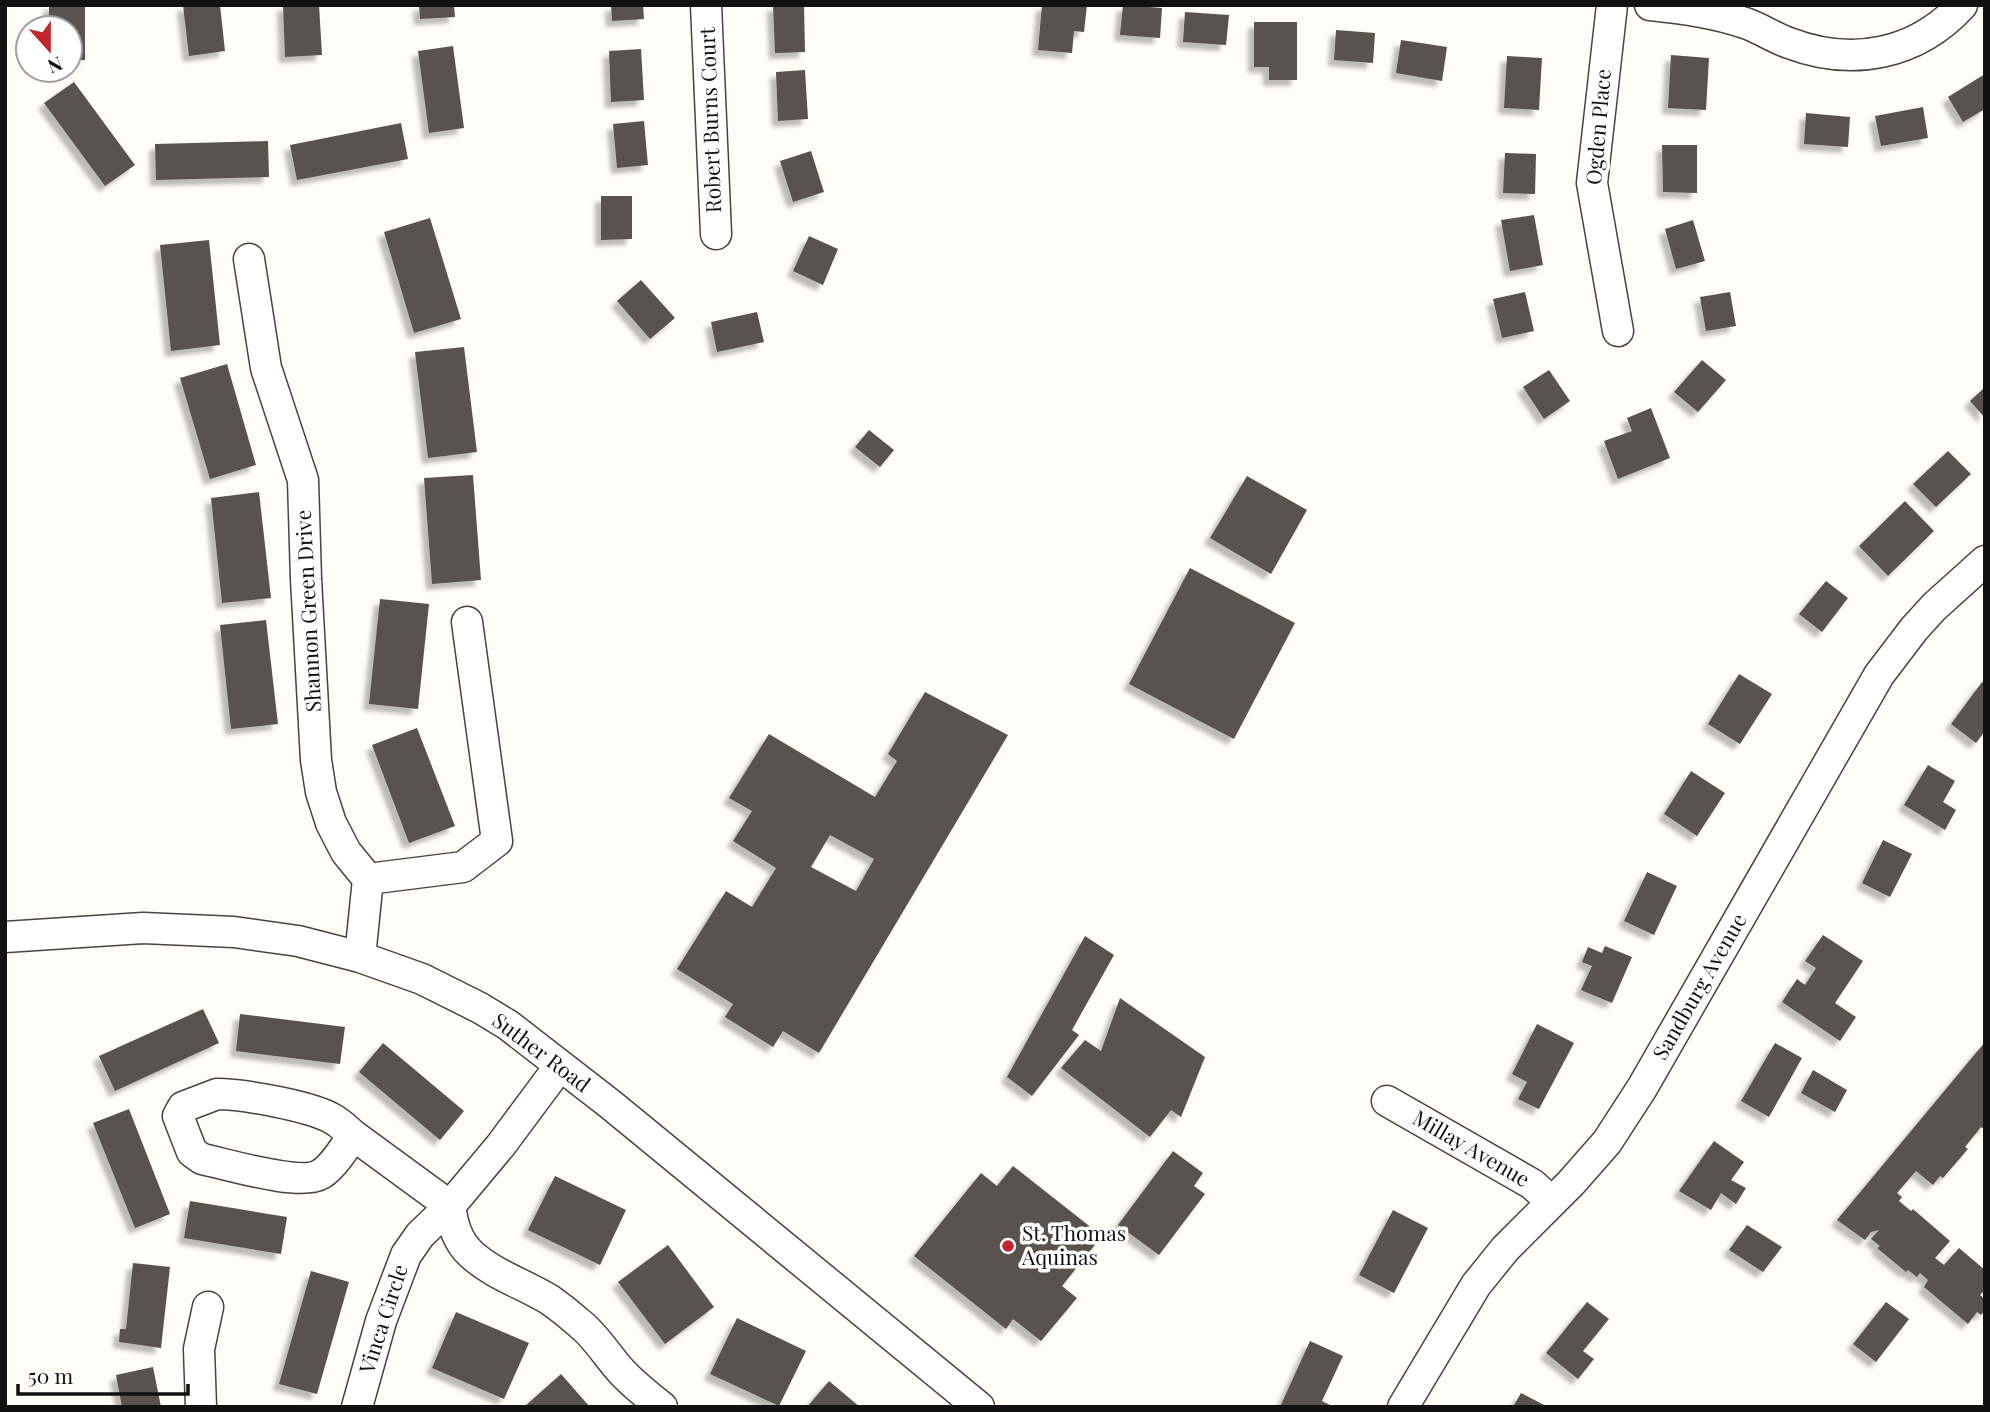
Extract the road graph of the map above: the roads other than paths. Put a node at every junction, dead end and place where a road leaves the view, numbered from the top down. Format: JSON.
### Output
{"nodes":[{"id":1,"x":706,"y":5,"type":"edge"},
{"id":2,"x":1612,"y":5,"type":"edge"},
{"id":3,"x":1650,"y":5,"type":"edge"},
{"id":4,"x":1962,"y":5,"type":"edge"},
{"id":5,"x":716,"y":234,"type":"dead end"},
{"id":6,"x":249,"y":258,"type":"dead end"},
{"id":7,"x":1618,"y":331,"type":"dead end"},
{"id":8,"x":1985,"y":561,"type":"edge"},
{"id":9,"x":467,"y":622,"type":"dead end"},
{"id":10,"x":368,"y":879,"type":"junction"},
{"id":11,"x":5,"y":937,"type":"edge"},
{"id":12,"x":360,"y":957,"type":"junction"},
{"id":13,"x":559,"y":1067,"type":"junction"},
{"id":14,"x":1387,"y":1101,"type":"dead end"},
{"id":15,"x":353,"y":1135,"type":"junction"},
{"id":16,"x":1552,"y":1202,"type":"junction"},
{"id":17,"x":450,"y":1206,"type":"junction"},
{"id":18,"x":208,"y":1307,"type":"dead end"},
{"id":19,"x":201,"y":1407,"type":"edge"},
{"id":20,"x":357,"y":1407,"type":"edge"},
{"id":21,"x":662,"y":1407,"type":"edge"},
{"id":22,"x":979,"y":1407,"type":"edge"},
{"id":23,"x":1404,"y":1407,"type":"edge"}],
"edges":[{"from":1,"to":5,"type":"street","name":"Robert Burns Court"},
{"from":2,"to":7,"type":"street","name":"Ogden Place"},
{"from":3,"to":4,"type":"street"},
{"from":6,"to":10,"type":"street","name":"Shannon Green Drive"},
{"from":8,"to":16,"type":"street","name":"Sandburg Avenue"},
{"from":9,"to":10,"type":"street"},
{"from":10,"to":12,"type":"street"},
{"from":11,"to":12,"type":"street","name":"Suther Road"},
{"from":12,"to":13,"type":"street","name":"Suther Road"},
{"from":13,"to":17,"type":"street","name":"Vinca Circle"},
{"from":13,"to":22,"type":"street","name":"Suther Road"},
{"from":14,"to":16,"type":"street","name":"Millay Avenue"},
{"from":15,"to":15,"type":"street"},
{"from":15,"to":17,"type":"street"},
{"from":16,"to":23,"type":"street","name":"Sandburg Avenue"},
{"from":17,"to":20,"type":"street","name":"Vinca Circle"},
{"from":17,"to":21,"type":"street"},
{"from":18,"to":19,"type":"street"}]}
